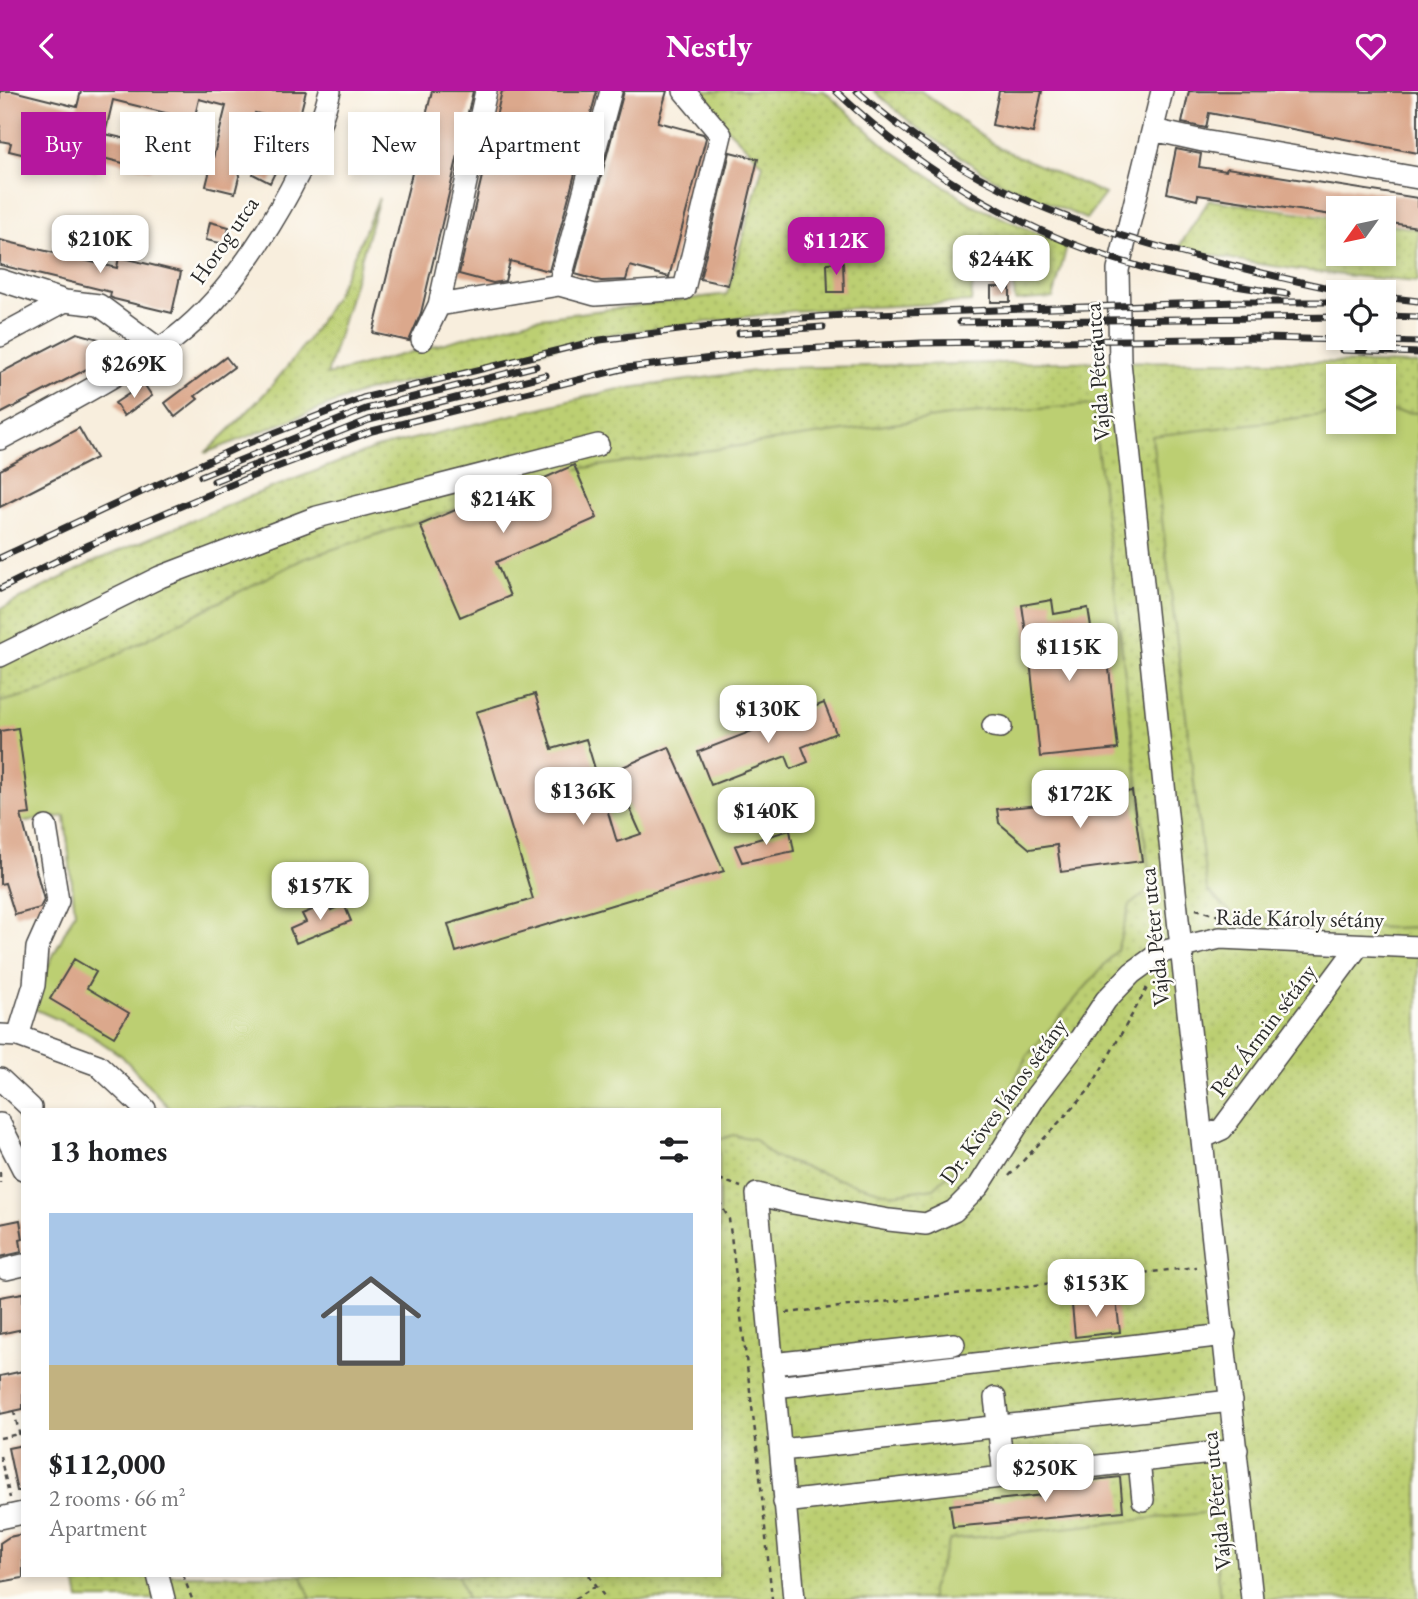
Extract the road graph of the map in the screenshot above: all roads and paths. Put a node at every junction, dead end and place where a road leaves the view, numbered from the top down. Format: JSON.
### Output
{"nodes":[{"id":1,"x":330,"y":91,"type":"edge"},
{"id":2,"x":486,"y":91,"type":"edge"},
{"id":3,"x":611,"y":91,"type":"edge"},
{"id":4,"x":684,"y":91,"type":"edge"},
{"id":5,"x":1162,"y":91,"type":"edge"},
{"id":6,"x":1153,"y":130,"type":"junction"},
{"id":7,"x":1418,"y":178,"type":"edge"},
{"id":8,"x":0,"y":280,"type":"edge"},
{"id":9,"x":559,"y":285,"type":"junction"},
{"id":10,"x":65,"y":301,"type":"junction"},
{"id":11,"x":439,"y":305,"type":"junction"},
{"id":12,"x":0,"y":336,"type":"edge"},
{"id":13,"x":422,"y":341,"type":"dead end"},
{"id":14,"x":159,"y":349,"type":"junction"},
{"id":15,"x":0,"y":439,"type":"edge"},
{"id":16,"x":598,"y":445,"type":"dead end"},
{"id":17,"x":0,"y":656,"type":"edge"},
{"id":18,"x":754,"y":708,"type":"dead end"},
{"id":19,"x":763,"y":727,"type":"dead end"},
{"id":20,"x":46,"y":827,"type":"dead end"},
{"id":21,"x":1359,"y":945,"type":"junction"},
{"id":22,"x":1181,"y":946,"type":"junction"},
{"id":23,"x":1418,"y":947,"type":"edge"},
{"id":24,"x":1151,"y":958,"type":"junction"},
{"id":25,"x":9,"y":1036,"type":"edge"},
{"id":26,"x":0,"y":1079,"type":"edge"},
{"id":27,"x":31,"y":1108,"type":"edge"},
{"id":28,"x":144,"y":1108,"type":"edge"},
{"id":29,"x":0,"y":1124,"type":"edge"},
{"id":30,"x":1202,"y":1138,"type":"junction"},
{"id":31,"x":21,"y":1165,"type":"edge"},
{"id":32,"x":0,"y":1172,"type":"edge"},
{"id":33,"x":1006,"y":1178,"type":"dead end"},
{"id":34,"x":721,"y":1180,"type":"edge"},
{"id":35,"x":0,"y":1183,"type":"edge"},
{"id":36,"x":757,"y":1194,"type":"junction"},
{"id":37,"x":721,"y":1205,"type":"edge"},
{"id":38,"x":1217,"y":1265,"type":"junction"},
{"id":39,"x":766,"y":1315,"type":"junction"},
{"id":40,"x":1224,"y":1335,"type":"junction"},
{"id":41,"x":954,"y":1344,"type":"dead end"},
{"id":42,"x":925,"y":1347,"type":"junction"},
{"id":43,"x":772,"y":1364,"type":"junction"},
{"id":44,"x":928,"y":1369,"type":"junction"},
{"id":45,"x":775,"y":1387,"type":"junction"},
{"id":46,"x":995,"y":1398,"type":"dead end"},
{"id":47,"x":1231,"y":1401,"type":"junction"},
{"id":48,"x":14,"y":1411,"type":"dead end"},
{"id":49,"x":999,"y":1427,"type":"junction"},
{"id":50,"x":21,"y":1433,"type":"edge"},
{"id":51,"x":0,"y":1438,"type":"edge"},
{"id":52,"x":781,"y":1450,"type":"junction"},
{"id":53,"x":1237,"y":1450,"type":"junction"},
{"id":54,"x":0,"y":1456,"type":"edge"},
{"id":55,"x":1139,"y":1461,"type":"junction"},
{"id":56,"x":1004,"y":1476,"type":"junction"},
{"id":57,"x":1143,"y":1500,"type":"dead end"},
{"id":58,"x":784,"y":1502,"type":"junction"},
{"id":59,"x":12,"y":1515,"type":"edge"},
{"id":60,"x":158,"y":1577,"type":"edge"},
{"id":61,"x":184,"y":1577,"type":"edge"},
{"id":62,"x":590,"y":1577,"type":"edge"},
{"id":63,"x":596,"y":1585,"type":"junction"},
{"id":64,"x":164,"y":1599,"type":"edge"},
{"id":65,"x":192,"y":1599,"type":"edge"},
{"id":66,"x":575,"y":1599,"type":"edge"},
{"id":67,"x":606,"y":1599,"type":"edge"},
{"id":68,"x":772,"y":1599,"type":"edge"},
{"id":69,"x":794,"y":1599,"type":"edge"},
{"id":70,"x":1252,"y":1599,"type":"edge"}],
"edges":[{"from":1,"to":14,"type":"street","name":"Horog utca"},
{"from":2,"to":11,"type":"street"},
{"from":3,"to":9,"type":"street"},
{"from":4,"to":9,"type":"street"},
{"from":5,"to":6,"type":"street","name":"Vajda Péter utca"},
{"from":6,"to":7,"type":"street"},
{"from":6,"to":22,"type":"street","name":"Vajda Péter utca"},
{"from":8,"to":10,"type":"street"},
{"from":9,"to":11,"type":"street"},
{"from":10,"to":12,"type":"street"},
{"from":10,"to":14,"type":"street"},
{"from":11,"to":13,"type":"street"},
{"from":14,"to":15,"type":"street","name":"Horog utca"},
{"from":16,"to":17,"type":"street"},
{"from":18,"to":19,"type":"path"},
{"from":20,"to":25,"type":"street"},
{"from":21,"to":22,"type":"street","name":"Räde Károly sétány"},
{"from":21,"to":23,"type":"street","name":"Räde Károly sétány"},
{"from":21,"to":30,"type":"street","name":"Petz Ármin sétány"},
{"from":22,"to":24,"type":"street","name":"Dr. Köves János sétány"},
{"from":22,"to":30,"type":"street","name":"Vajda Péter utca"},
{"from":24,"to":33,"type":"path"},
{"from":24,"to":36,"type":"street","name":"Dr. Köves János sétány"},
{"from":25,"to":28,"type":"street"},
{"from":26,"to":27,"type":"street"},
{"from":29,"to":31,"type":"street"},
{"from":30,"to":38,"type":"street","name":"Vajda Péter utca"},
{"from":32,"to":35,"type":"path"},
{"from":34,"to":36,"type":"path"},
{"from":36,"to":39,"type":"street"},
{"from":37,"to":68,"type":"path"},
{"from":38,"to":39,"type":"path"},
{"from":38,"to":40,"type":"street","name":"Vajda Péter utca"},
{"from":39,"to":43,"type":"street"},
{"from":40,"to":44,"type":"street"},
{"from":40,"to":47,"type":"street","name":"Vajda Péter utca"},
{"from":41,"to":42,"type":"street"},
{"from":42,"to":43,"type":"street"},
{"from":42,"to":44,"type":"street"},
{"from":43,"to":45,"type":"street"},
{"from":44,"to":45,"type":"street"},
{"from":45,"to":52,"type":"street"},
{"from":46,"to":49,"type":"street"},
{"from":47,"to":49,"type":"street"},
{"from":47,"to":53,"type":"street","name":"Vajda Péter utca"},
{"from":48,"to":50,"type":"path"},
{"from":49,"to":52,"type":"street"},
{"from":49,"to":56,"type":"street"},
{"from":50,"to":51,"type":"path"},
{"from":52,"to":58,"type":"street"},
{"from":53,"to":55,"type":"street"},
{"from":53,"to":70,"type":"street","name":"Vajda Péter utca"},
{"from":54,"to":59,"type":"path"},
{"from":55,"to":56,"type":"street"},
{"from":55,"to":57,"type":"street"},
{"from":56,"to":58,"type":"street"},
{"from":58,"to":69,"type":"street"},
{"from":60,"to":64,"type":"street"},
{"from":61,"to":65,"type":"path"},
{"from":62,"to":63,"type":"path"},
{"from":63,"to":66,"type":"path"},
{"from":63,"to":67,"type":"path"}]}
